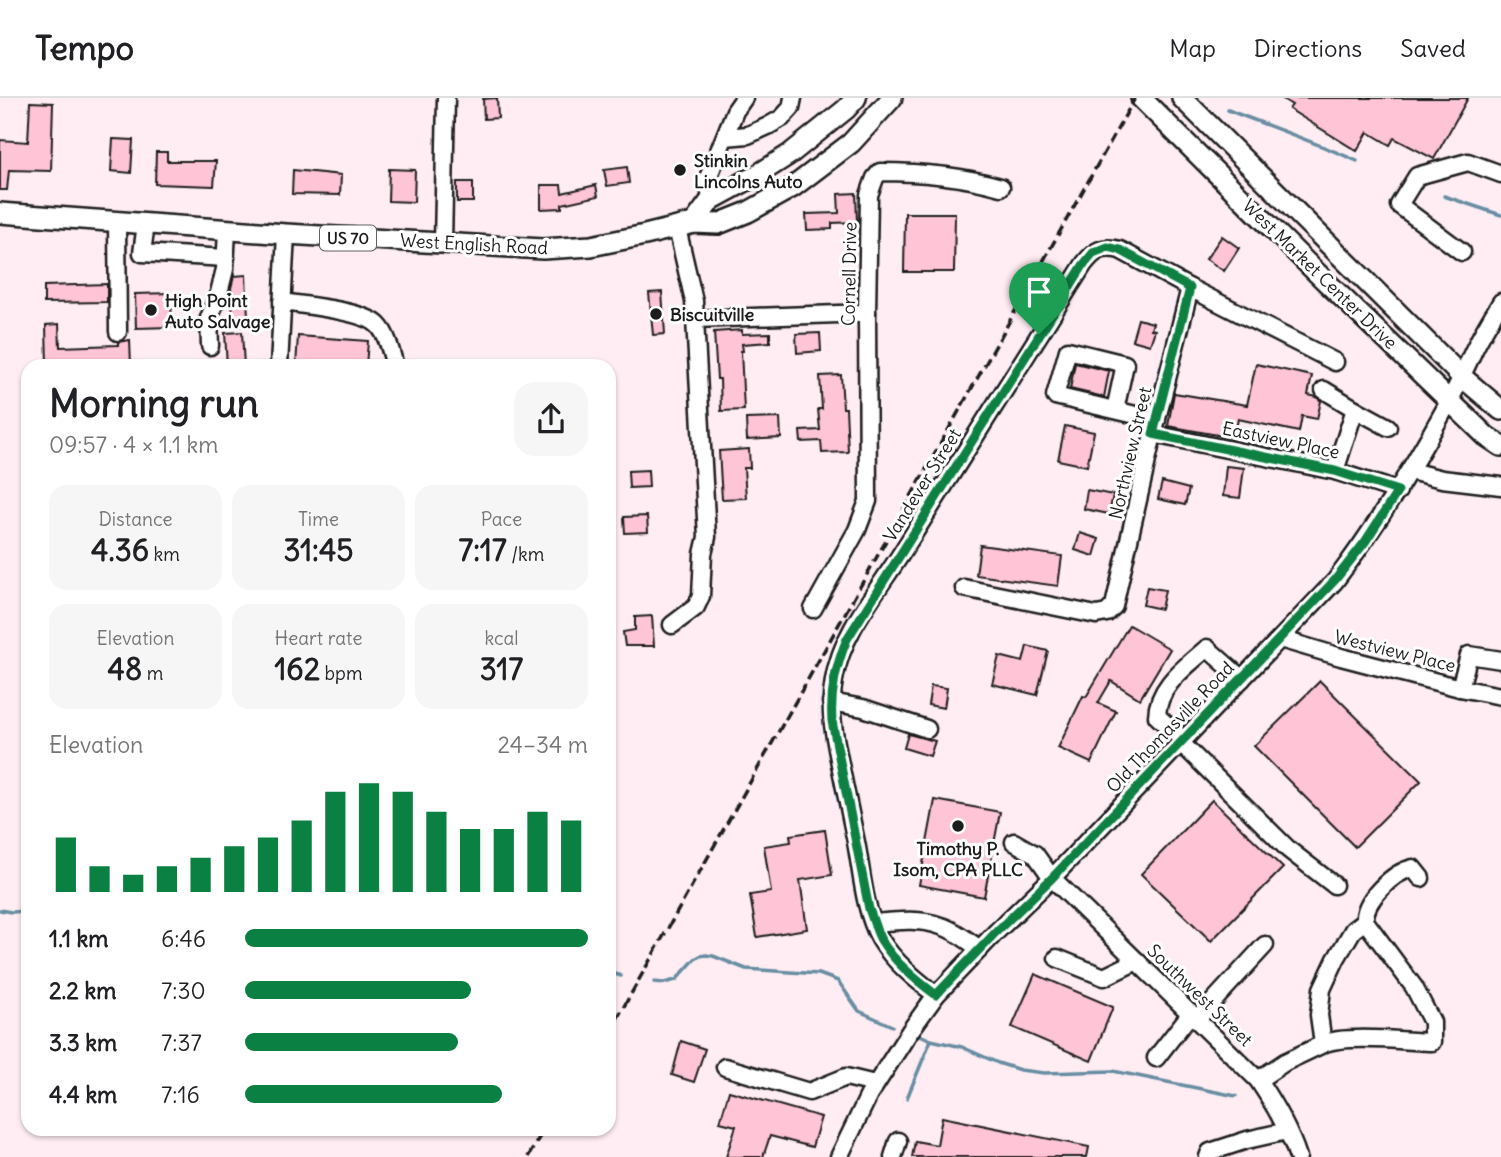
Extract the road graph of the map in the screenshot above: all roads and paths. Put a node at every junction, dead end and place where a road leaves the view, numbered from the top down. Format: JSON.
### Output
{"nodes":[{"id":1,"x":446,"y":98,"type":"edge"},
{"id":2,"x":744,"y":98,"type":"edge"},
{"id":3,"x":793,"y":98,"type":"edge"},
{"id":4,"x":856,"y":98,"type":"edge"},
{"id":5,"x":892,"y":98,"type":"edge"},
{"id":6,"x":1141,"y":98,"type":"edge"},
{"id":7,"x":1182,"y":98,"type":"edge"},
{"id":8,"x":725,"y":136,"type":"junction"},
{"id":9,"x":1501,"y":174,"type":"edge"},
{"id":10,"x":1001,"y":187,"type":"dead end"},
{"id":11,"x":712,"y":200,"type":"junction"},
{"id":12,"x":0,"y":213,"type":"edge"},
{"id":13,"x":117,"y":222,"type":"junction"},
{"id":14,"x":146,"y":224,"type":"junction"},
{"id":15,"x":685,"y":226,"type":"junction"},
{"id":16,"x":227,"y":230,"type":"junction"},
{"id":17,"x":286,"y":234,"type":"junction"},
{"id":18,"x":443,"y":243,"type":"junction"},
{"id":19,"x":1462,"y":252,"type":"dead end"},
{"id":20,"x":226,"y":258,"type":"junction"},
{"id":21,"x":1190,"y":288,"type":"junction"},
{"id":22,"x":282,"y":302,"type":"junction"},
{"id":23,"x":1501,"y":302,"type":"edge"},
{"id":24,"x":867,"y":313,"type":"junction"},
{"id":25,"x":695,"y":319,"type":"junction"},
{"id":26,"x":118,"y":332,"type":"dead end"},
{"id":27,"x":210,"y":346,"type":"dead end"},
{"id":28,"x":279,"y":359,"type":"edge"},
{"id":29,"x":393,"y":359,"type":"edge"},
{"id":30,"x":1335,"y":362,"type":"dead end"},
{"id":31,"x":1462,"y":377,"type":"junction"},
{"id":32,"x":1324,"y":390,"type":"dead end"},
{"id":33,"x":1450,"y":400,"type":"junction"},
{"id":34,"x":1355,"y":409,"type":"junction"},
{"id":35,"x":1115,"y":410,"type":"junction"},
{"id":36,"x":1501,"y":410,"type":"edge"},
{"id":37,"x":1155,"y":427,"type":"junction"},
{"id":38,"x":1388,"y":427,"type":"dead end"},
{"id":39,"x":1501,"y":446,"type":"edge"},
{"id":40,"x":1335,"y":471,"type":"junction"},
{"id":41,"x":1410,"y":471,"type":"junction"},
{"id":42,"x":1501,"y":486,"type":"edge"},
{"id":43,"x":1398,"y":491,"type":"junction"},
{"id":44,"x":964,"y":588,"type":"dead end"},
{"id":45,"x":813,"y":609,"type":"dead end"},
{"id":46,"x":672,"y":625,"type":"dead end"},
{"id":47,"x":1280,"y":639,"type":"junction"},
{"id":48,"x":1501,"y":660,"type":"edge"},
{"id":49,"x":1242,"y":679,"type":"junction"},
{"id":50,"x":1460,"y":688,"type":"junction"},
{"id":51,"x":1501,"y":696,"type":"edge"},
{"id":52,"x":831,"y":702,"type":"junction"},
{"id":53,"x":926,"y":729,"type":"dead end"},
{"id":54,"x":1182,"y":741,"type":"junction"},
{"id":55,"x":1014,"y":842,"type":"dead end"},
{"id":56,"x":1052,"y":878,"type":"junction"},
{"id":57,"x":1421,"y":878,"type":"dead end"},
{"id":58,"x":1334,"y":885,"type":"dead end"},
{"id":59,"x":1365,"y":921,"type":"junction"},
{"id":60,"x":874,"y":923,"type":"junction"},
{"id":61,"x":1265,"y":945,"type":"dead end"},
{"id":62,"x":980,"y":949,"type":"junction"},
{"id":63,"x":1057,"y":958,"type":"dead end"},
{"id":64,"x":1137,"y":961,"type":"junction"},
{"id":65,"x":936,"y":995,"type":"junction"},
{"id":66,"x":1194,"y":1016,"type":"junction"},
{"id":67,"x":1323,"y":1044,"type":"junction"},
{"id":68,"x":1156,"y":1058,"type":"dead end"},
{"id":69,"x":725,"y":1067,"type":"dead end"},
{"id":70,"x":1258,"y":1080,"type":"junction"},
{"id":71,"x":875,"y":1084,"type":"junction"},
{"id":72,"x":1287,"y":1131,"type":"junction"},
{"id":73,"x":839,"y":1157,"type":"edge"},
{"id":74,"x":1208,"y":1157,"type":"edge"},
{"id":75,"x":1298,"y":1157,"type":"edge"}],
"edges":[{"from":1,"to":18,"type":"street"},
{"from":2,"to":8,"type":"street"},
{"from":3,"to":8,"type":"street"},
{"from":4,"to":11,"type":"main road"},
{"from":5,"to":15,"type":"main road","name":"West English Road","number":"US 70"},
{"from":6,"to":33,"type":"main road","name":"West Market Center Drive"},
{"from":7,"to":31,"type":"main road","name":"West Market Center Drive"},
{"from":8,"to":11,"type":"street"},
{"from":9,"to":19,"type":"street"},
{"from":10,"to":24,"type":"street","name":"Cornell Drive"},
{"from":11,"to":15,"type":"main road"},
{"from":12,"to":13,"type":"main road","name":"West English Road","number":"US 70"},
{"from":13,"to":14,"type":"main road","name":"West English Road","number":"US 70"},
{"from":13,"to":26,"type":"street"},
{"from":14,"to":16,"type":"main road","name":"West English Road","number":"US 70"},
{"from":14,"to":20,"type":"street"},
{"from":15,"to":18,"type":"main road","name":"West English Road","number":"US 70"},
{"from":15,"to":25,"type":"street"},
{"from":16,"to":17,"type":"main road","name":"West English Road","number":"US 70"},
{"from":16,"to":20,"type":"street"},
{"from":17,"to":18,"type":"main road","name":"West English Road","number":"US 70"},
{"from":17,"to":22,"type":"street"},
{"from":20,"to":27,"type":"street"},
{"from":21,"to":30,"type":"street","name":"Vandever Street"},
{"from":21,"to":37,"type":"street","name":"Northview Street"},
{"from":21,"to":52,"type":"street","name":"Vandever Street"},
{"from":22,"to":28,"type":"street"},
{"from":22,"to":29,"type":"street"},
{"from":23,"to":31,"type":"street","name":"Old Thomasville Road"},
{"from":24,"to":25,"type":"street"},
{"from":24,"to":45,"type":"street","name":"Cornell Drive"},
{"from":25,"to":46,"type":"street"},
{"from":31,"to":33,"type":"street","name":"Old Thomasville Road"},
{"from":31,"to":36,"type":"main road","name":"West Market Center Drive"},
{"from":32,"to":34,"type":"street"},
{"from":33,"to":39,"type":"main road","name":"West Market Center Drive"},
{"from":33,"to":41,"type":"street","name":"Old Thomasville Road"},
{"from":34,"to":38,"type":"street"},
{"from":34,"to":40,"type":"street"},
{"from":35,"to":35,"type":"street","name":"Eastview Place"},
{"from":35,"to":37,"type":"street","name":"Eastview Place"},
{"from":37,"to":40,"type":"street","name":"Eastview Place"},
{"from":37,"to":44,"type":"street","name":"Northview Street"},
{"from":40,"to":43,"type":"street","name":"Eastview Place"},
{"from":41,"to":42,"type":"street"},
{"from":41,"to":43,"type":"street","name":"Old Thomasville Road"},
{"from":43,"to":47,"type":"street","name":"Old Thomasville Road"},
{"from":47,"to":49,"type":"street","name":"Old Thomasville Road"},
{"from":47,"to":50,"type":"street","name":"Westview Place"},
{"from":48,"to":50,"type":"street"},
{"from":49,"to":54,"type":"street","name":"Old Thomasville Road"},
{"from":49,"to":54,"type":"street"},
{"from":50,"to":51,"type":"street","name":"Westview Place"},
{"from":52,"to":53,"type":"street"},
{"from":52,"to":60,"type":"street","name":"Vandever Street"},
{"from":54,"to":56,"type":"street","name":"Old Thomasville Road"},
{"from":54,"to":58,"type":"street"},
{"from":55,"to":56,"type":"street","name":"Southwest Street"},
{"from":56,"to":62,"type":"street","name":"Old Thomasville Road"},
{"from":56,"to":64,"type":"street","name":"Southwest Street"},
{"from":57,"to":59,"type":"street"},
{"from":59,"to":67,"type":"street"},
{"from":59,"to":67,"type":"street"},
{"from":60,"to":62,"type":"street"},
{"from":60,"to":65,"type":"street","name":"Vandever Street"},
{"from":61,"to":66,"type":"street"},
{"from":62,"to":65,"type":"street","name":"Old Thomasville Road"},
{"from":63,"to":64,"type":"street"},
{"from":64,"to":66,"type":"street","name":"Southwest Street"},
{"from":65,"to":71,"type":"street","name":"Old Thomasville Road"},
{"from":66,"to":68,"type":"street"},
{"from":66,"to":70,"type":"street","name":"Southwest Street"},
{"from":67,"to":70,"type":"street"},
{"from":69,"to":71,"type":"street"},
{"from":70,"to":72,"type":"street","name":"Southwest Street"},
{"from":71,"to":73,"type":"street","name":"Old Thomasville Road"},
{"from":72,"to":74,"type":"street"},
{"from":72,"to":75,"type":"street","name":"Southwest Street"}]}
